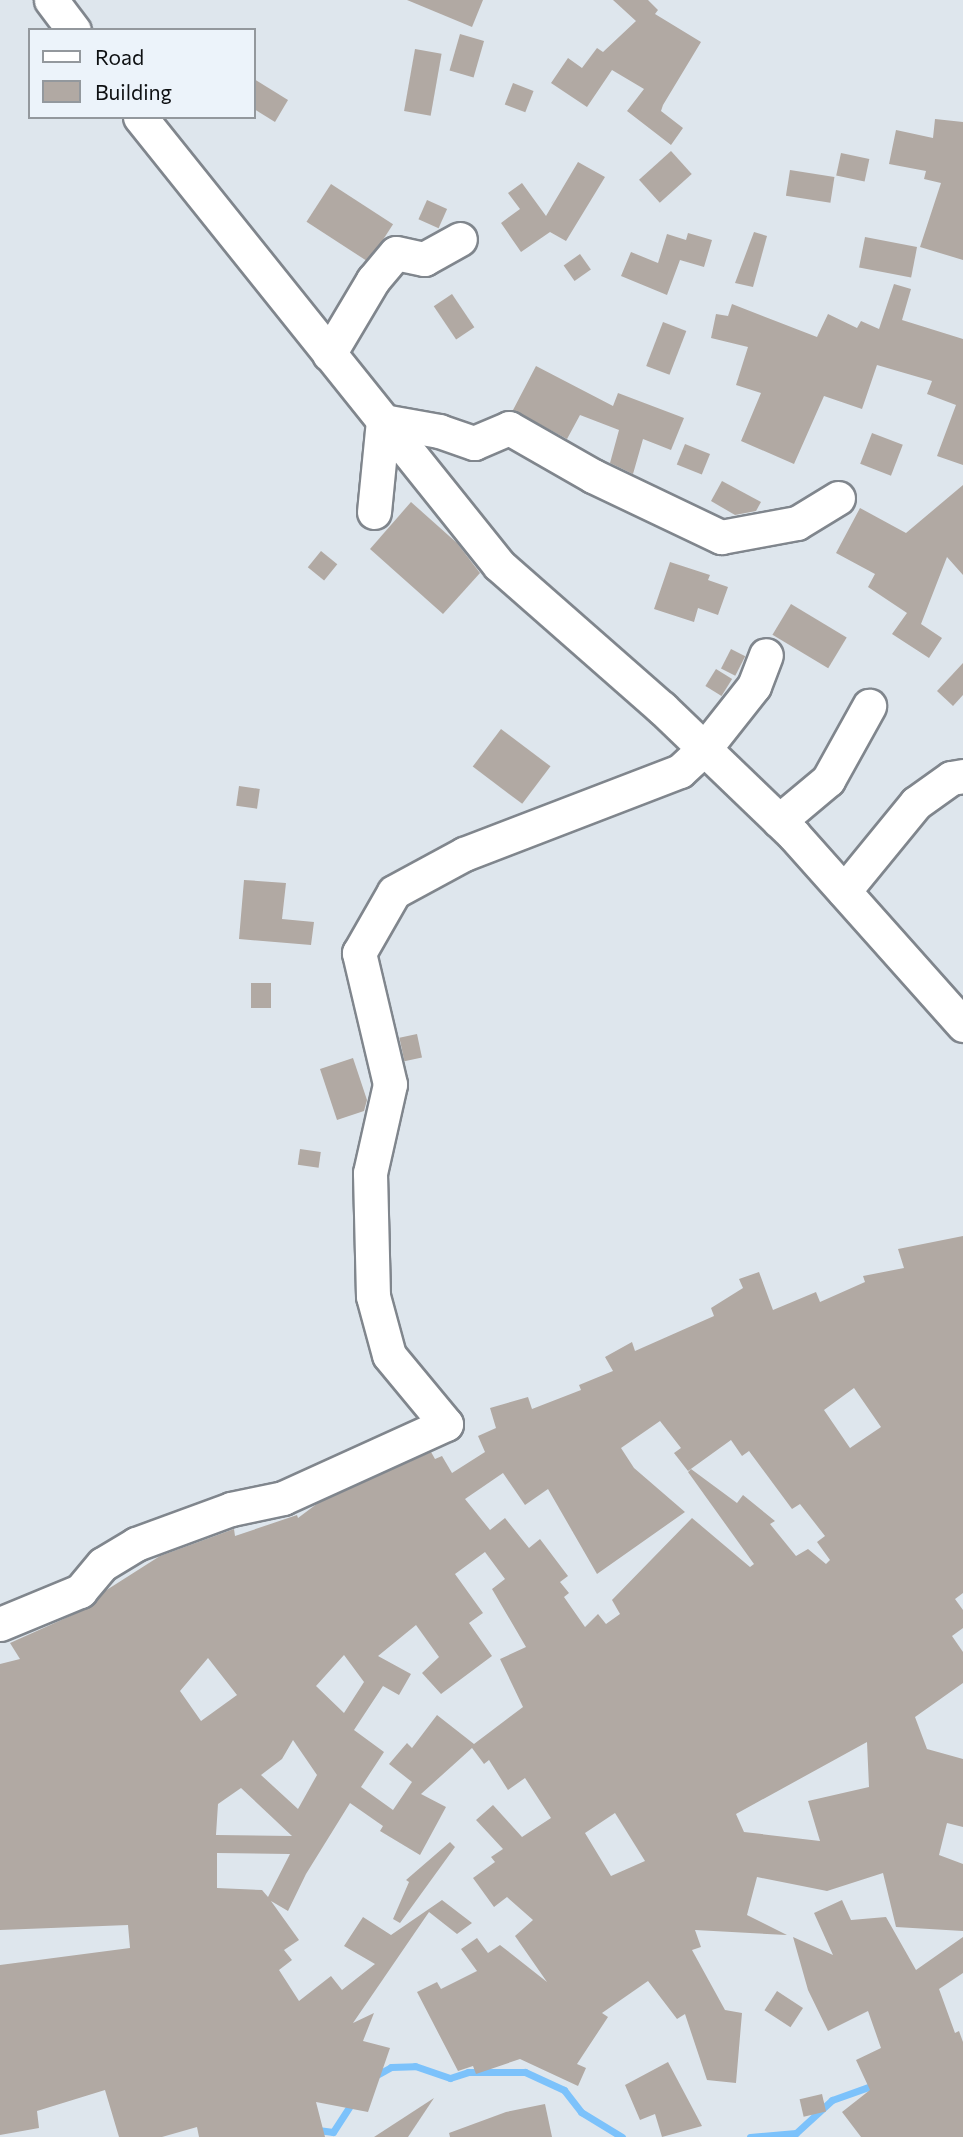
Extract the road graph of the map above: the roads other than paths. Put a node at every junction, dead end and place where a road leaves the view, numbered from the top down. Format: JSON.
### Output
{"nodes":[{"id":1,"x":51,"y":0,"type":"edge"},
{"id":2,"x":72,"y":28,"type":"edge"},
{"id":3,"x":142,"y":119,"type":"edge"},
{"id":4,"x":460,"y":239,"type":"dead end"},
{"id":5,"x":329,"y":354,"type":"junction"},
{"id":6,"x":383,"y":421,"type":"junction"},
{"id":7,"x":838,"y":498,"type":"dead end"},
{"id":8,"x":374,"y":512,"type":"dead end"},
{"id":9,"x":766,"y":655,"type":"dead end"},
{"id":10,"x":869,"y":706,"type":"dead end"},
{"id":11,"x":705,"y":748,"type":"junction"},
{"id":12,"x":963,"y":776,"type":"edge"},
{"id":13,"x":779,"y":821,"type":"junction"},
{"id":14,"x":844,"y":891,"type":"junction"},
{"id":15,"x":963,"y":1026,"type":"edge"},
{"id":16,"x":0,"y":1624,"type":"edge"}],
"edges":[{"from":1,"to":2,"type":"street"},
{"from":3,"to":5,"type":"street"},
{"from":4,"to":5,"type":"street"},
{"from":5,"to":6,"type":"street"},
{"from":6,"to":7,"type":"street"},
{"from":6,"to":8,"type":"street"},
{"from":6,"to":11,"type":"street"},
{"from":9,"to":11,"type":"street"},
{"from":10,"to":13,"type":"street"},
{"from":11,"to":13,"type":"street"},
{"from":11,"to":16,"type":"street"},
{"from":12,"to":14,"type":"street"},
{"from":13,"to":14,"type":"street"},
{"from":14,"to":15,"type":"street"}]}
